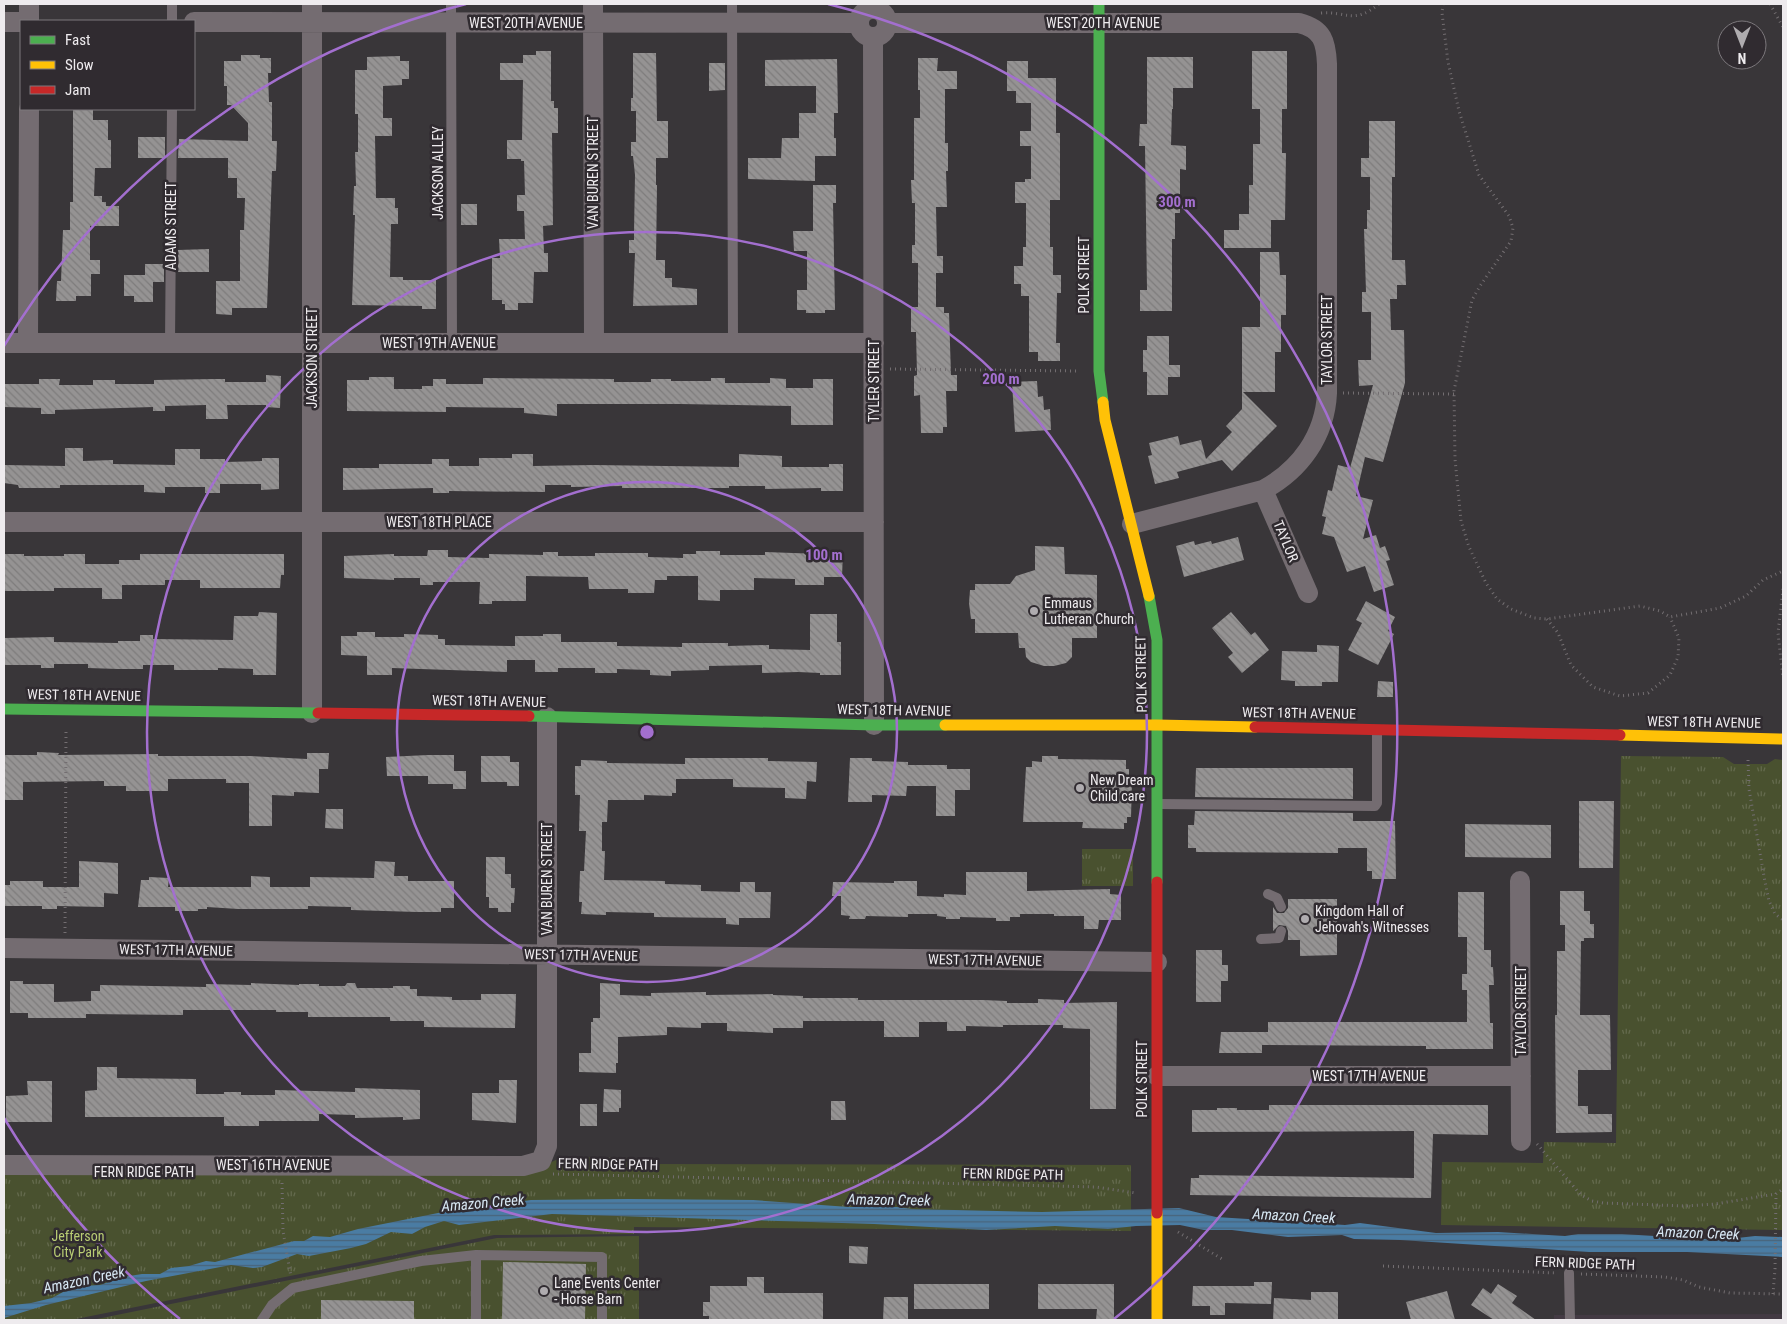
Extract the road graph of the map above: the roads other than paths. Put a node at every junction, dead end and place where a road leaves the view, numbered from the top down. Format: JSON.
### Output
{"nodes":[{"id":1,"x":29,"y":4,"type":"edge"},
{"id":2,"x":172,"y":4,"type":"edge"},
{"id":3,"x":868,"y":12,"type":"edge"},
{"id":4,"x":312,"y":13,"type":"edge"},
{"id":5,"x":451,"y":13,"type":"edge"},
{"id":6,"x":593,"y":13,"type":"edge"},
{"id":7,"x":732,"y":13,"type":"edge"},
{"id":8,"x":1100,"y":13,"type":"edge"},
{"id":9,"x":29,"y":20,"type":"edge"},
{"id":10,"x":172,"y":20,"type":"edge"},
{"id":11,"x":4,"y":22,"type":"edge"},
{"id":12,"x":20,"y":22,"type":"edge"},
{"id":13,"x":195,"y":22,"type":"edge"},
{"id":14,"x":888,"y":23,"type":"junction"},
{"id":15,"x":1312,"y":28,"type":"joint"},
{"id":16,"x":873,"y":37,"type":"junction"},
{"id":17,"x":29,"y":110,"type":"edge"},
{"id":18,"x":172,"y":110,"type":"edge"},
{"id":19,"x":4,"y":343,"type":"edge"},
{"id":20,"x":28,"y":343,"type":"junction"},
{"id":21,"x":170,"y":343,"type":"junction"},
{"id":22,"x":312,"y":343,"type":"junction"},
{"id":23,"x":452,"y":343,"type":"junction"},
{"id":24,"x":594,"y":343,"type":"junction"},
{"id":25,"x":733,"y":343,"type":"junction"},
{"id":26,"x":874,"y":343,"type":"junction"},
{"id":27,"x":1263,"y":490,"type":"junction"},
{"id":28,"x":4,"y":522,"type":"edge"},
{"id":29,"x":312,"y":522,"type":"junction"},
{"id":30,"x":874,"y":522,"type":"junction"},
{"id":31,"x":1132,"y":524,"type":"junction"},
{"id":32,"x":1308,"y":593,"type":"dead end"},
{"id":33,"x":4,"y":709,"type":"edge"},
{"id":34,"x":312,"y":713,"type":"junction"},
{"id":35,"x":547,"y":716,"type":"junction"},
{"id":36,"x":874,"y":725,"type":"junction"},
{"id":37,"x":1157,"y":725,"type":"junction"},
{"id":38,"x":1377,"y":730,"type":"junction"},
{"id":39,"x":1783,"y":739,"type":"edge"},
{"id":40,"x":1157,"y":804,"type":"junction"},
{"id":41,"x":1520,"y":880,"type":"dead end"},
{"id":42,"x":1268,"y":894,"type":"dead end"},
{"id":43,"x":1281,"y":907,"type":"dead end"},
{"id":44,"x":1281,"y":931,"type":"dead end"},
{"id":45,"x":1261,"y":939,"type":"dead end"},
{"id":46,"x":4,"y":948,"type":"edge"},
{"id":47,"x":547,"y":954,"type":"junction"},
{"id":48,"x":1157,"y":962,"type":"junction"},
{"id":49,"x":1157,"y":1076,"type":"junction"},
{"id":50,"x":1521,"y":1076,"type":"junction"},
{"id":51,"x":1521,"y":1141,"type":"road end"},
{"id":52,"x":4,"y":1165,"type":"edge"},
{"id":53,"x":543,"y":1168,"type":"joint"},
{"id":54,"x":476,"y":1255,"type":"junction"},
{"id":55,"x":1570,"y":1273,"type":"road end"},
{"id":56,"x":262,"y":1320,"type":"edge"},
{"id":57,"x":476,"y":1320,"type":"edge"},
{"id":58,"x":602,"y":1320,"type":"edge"},
{"id":59,"x":1157,"y":1320,"type":"edge"},
{"id":60,"x":1570,"y":1320,"type":"edge"}],
"edges":[{"from":1,"to":9,"type":"street"},
{"from":2,"to":10,"type":"lane"},
{"from":3,"to":7,"type":"street","name":"WEST 20TH AVENUE"},
{"from":3,"to":14,"type":"street"},
{"from":3,"to":16,"type":"street"},
{"from":4,"to":5,"type":"street","name":"WEST 20TH AVENUE"},
{"from":4,"to":13,"type":"street","name":"WEST 20TH AVENUE"},
{"from":4,"to":22,"type":"street","name":"JACKSON STREET"},
{"from":5,"to":6,"type":"street","name":"WEST 20TH AVENUE"},
{"from":5,"to":23,"type":"lane","name":"JACKSON ALLEY"},
{"from":6,"to":7,"type":"street","name":"WEST 20TH AVENUE"},
{"from":6,"to":24,"type":"street","name":"VAN BUREN STREET"},
{"from":7,"to":25,"type":"lane"},
{"from":8,"to":14,"type":"street","name":"WEST 20TH AVENUE"},
{"from":8,"to":15,"type":"street","name":"WEST 20TH AVENUE"},
{"from":8,"to":31,"type":"main road","name":"POLK STREET"},
{"from":11,"to":12,"type":"street"},
{"from":14,"to":16,"type":"street"},
{"from":15,"to":27,"type":"street","name":"TAYLOR STREET"},
{"from":16,"to":26,"type":"street","name":"TYLER STREET"},
{"from":17,"to":20,"type":"street"},
{"from":18,"to":21,"type":"lane","name":"ADAMS STREET"},
{"from":19,"to":20,"type":"street","name":"WEST 19TH AVENUE"},
{"from":20,"to":21,"type":"street","name":"WEST 19TH AVENUE"},
{"from":21,"to":22,"type":"street","name":"WEST 19TH AVENUE"},
{"from":22,"to":23,"type":"street","name":"WEST 19TH AVENUE"},
{"from":22,"to":29,"type":"street","name":"JACKSON STREET"},
{"from":23,"to":24,"type":"street","name":"WEST 19TH AVENUE"},
{"from":24,"to":25,"type":"street","name":"WEST 19TH AVENUE"},
{"from":25,"to":26,"type":"street","name":"WEST 19TH AVENUE"},
{"from":26,"to":30,"type":"street","name":"TYLER STREET"},
{"from":27,"to":31,"type":"street","name":"TAYLOR STREET"},
{"from":27,"to":32,"type":"street","name":"TAYLOR"},
{"from":28,"to":29,"type":"street","name":"WEST 18TH PLACE"},
{"from":29,"to":30,"type":"street","name":"WEST 18TH PLACE"},
{"from":29,"to":34,"type":"street","name":"JACKSON STREET"},
{"from":30,"to":36,"type":"street","name":"TYLER STREET"},
{"from":31,"to":37,"type":"main road","name":"POLK STREET"},
{"from":33,"to":34,"type":"main road","name":"WEST 18TH AVENUE"},
{"from":34,"to":35,"type":"main road","name":"WEST 18TH AVENUE"},
{"from":35,"to":36,"type":"main road","name":"WEST 18TH AVENUE"},
{"from":35,"to":47,"type":"street","name":"VAN BUREN STREET"},
{"from":36,"to":37,"type":"main road","name":"WEST 18TH AVENUE"},
{"from":37,"to":38,"type":"main road","name":"WEST 18TH AVENUE"},
{"from":37,"to":40,"type":"main road","name":"POLK STREET"},
{"from":38,"to":39,"type":"main road","name":"WEST 18TH AVENUE"},
{"from":38,"to":40,"type":"lane"},
{"from":40,"to":48,"type":"main road","name":"POLK STREET"},
{"from":41,"to":50,"type":"street","name":"TAYLOR STREET"},
{"from":42,"to":43,"type":"lane"},
{"from":44,"to":45,"type":"lane"},
{"from":46,"to":47,"type":"street","name":"WEST 17TH AVENUE"},
{"from":47,"to":48,"type":"street","name":"WEST 17TH AVENUE"},
{"from":47,"to":53,"type":"street","name":"VAN BUREN STREET"},
{"from":48,"to":49,"type":"main road","name":"POLK STREET"},
{"from":49,"to":50,"type":"street","name":"WEST 17TH AVENUE"},
{"from":49,"to":59,"type":"main road","name":"POLK STREET"},
{"from":50,"to":51,"type":"street","name":"TAYLOR STREET"},
{"from":52,"to":53,"type":"street","name":"WEST 16TH AVENUE"},
{"from":54,"to":56,"type":"lane"},
{"from":54,"to":57,"type":"lane"},
{"from":54,"to":58,"type":"lane"},
{"from":55,"to":60,"type":"lane"}]}
